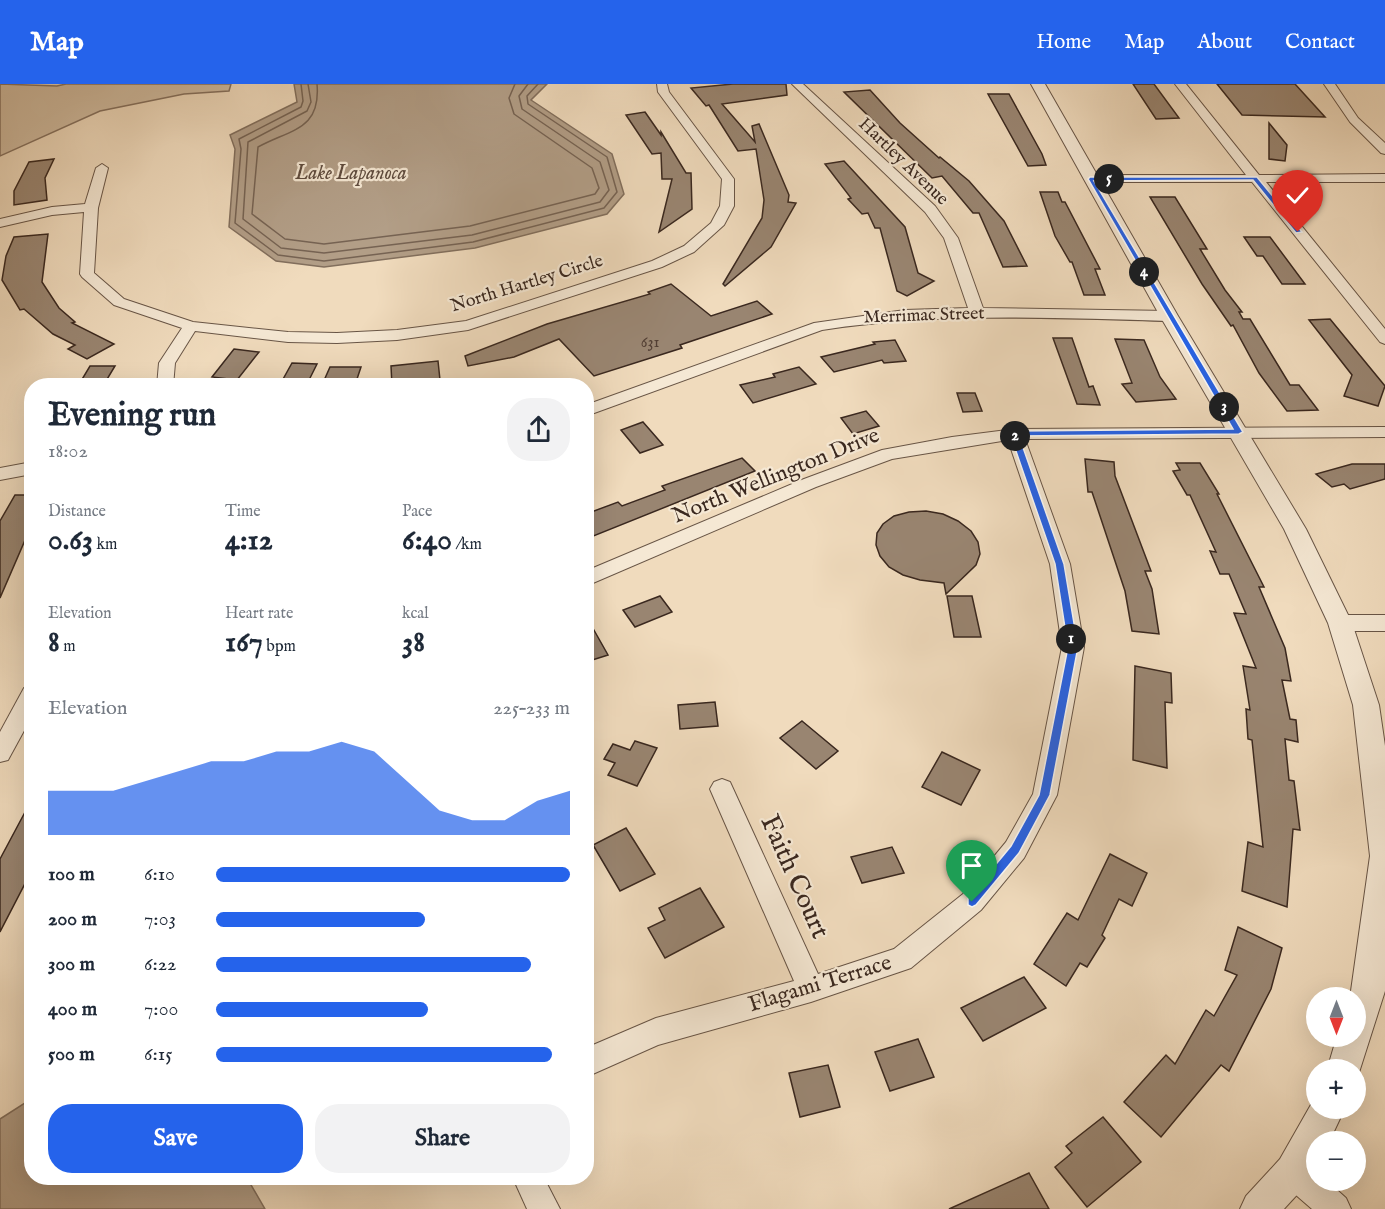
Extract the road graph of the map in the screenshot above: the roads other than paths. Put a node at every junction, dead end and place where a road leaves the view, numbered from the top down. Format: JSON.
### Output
{"nodes":[{"id":1,"x":662,"y":84,"type":"edge"},
{"id":2,"x":797,"y":84,"type":"edge"},
{"id":3,"x":1038,"y":84,"type":"edge"},
{"id":4,"x":1180,"y":84,"type":"edge"},
{"id":5,"x":1329,"y":84,"type":"edge"},
{"id":6,"x":1385,"y":150,"type":"edge"},
{"id":7,"x":102,"y":168,"type":"dead end"},
{"id":8,"x":1385,"y":178,"type":"edge"},
{"id":9,"x":1090,"y":179,"type":"junction"},
{"id":10,"x":1255,"y":179,"type":"junction"},
{"id":11,"x":92,"y":208,"type":"junction"},
{"id":12,"x":0,"y":224,"type":"edge"},
{"id":13,"x":977,"y":313,"type":"junction"},
{"id":14,"x":1169,"y":316,"type":"junction"},
{"id":15,"x":190,"y":326,"type":"junction"},
{"id":16,"x":1385,"y":339,"type":"edge"},
{"id":17,"x":166,"y":378,"type":"edge"},
{"id":18,"x":594,"y":408,"type":"edge"},
{"id":19,"x":1239,"y":432,"type":"junction"},
{"id":20,"x":1385,"y":432,"type":"edge"},
{"id":21,"x":1014,"y":434,"type":"junction"},
{"id":22,"x":24,"y":470,"type":"edge"},
{"id":23,"x":0,"y":474,"type":"edge"},
{"id":24,"x":594,"y":576,"type":"edge"},
{"id":25,"x":1340,"y":623,"type":"junction"},
{"id":26,"x":1385,"y":623,"type":"edge"},
{"id":27,"x":24,"y":709,"type":"edge"},
{"id":28,"x":0,"y":753,"type":"edge"},
{"id":29,"x":722,"y":789,"type":"dead end"},
{"id":30,"x":1385,"y":856,"type":"edge"},
{"id":31,"x":811,"y":989,"type":"junction"},
{"id":32,"x":1366,"y":999,"type":"edge"},
{"id":33,"x":594,"y":1059,"type":"edge"},
{"id":34,"x":1321,"y":1119,"type":"edge"},
{"id":35,"x":1293,"y":1172,"type":"junction"},
{"id":36,"x":532,"y":1185,"type":"edge"},
{"id":37,"x":544,"y":1209,"type":"edge"},
{"id":38,"x":1259,"y":1209,"type":"edge"},
{"id":39,"x":1335,"y":1209,"type":"edge"}],
"edges":[{"from":1,"to":15,"type":"street","name":"North Hartley Circle"},
{"from":2,"to":13,"type":"street","name":"Hartley Avenue"},
{"from":3,"to":9,"type":"street"},
{"from":4,"to":10,"type":"street"},
{"from":5,"to":6,"type":"street"},
{"from":7,"to":11,"type":"street"},
{"from":8,"to":10,"type":"street"},
{"from":9,"to":10,"type":"street"},
{"from":9,"to":14,"type":"street"},
{"from":10,"to":16,"type":"street"},
{"from":11,"to":12,"type":"street"},
{"from":11,"to":15,"type":"street","name":"North Hartley Circle"},
{"from":13,"to":14,"type":"street","name":"Merrimac Street"},
{"from":13,"to":18,"type":"street","name":"Merrimac Street"},
{"from":14,"to":19,"type":"street"},
{"from":15,"to":17,"type":"street"},
{"from":19,"to":20,"type":"street","name":"North Wellington Drive"},
{"from":19,"to":21,"type":"street","name":"North Wellington Drive"},
{"from":19,"to":25,"type":"street"},
{"from":21,"to":24,"type":"street","name":"North Wellington Drive"},
{"from":21,"to":31,"type":"street","name":"Flagami Terrace"},
{"from":22,"to":23,"type":"street"},
{"from":25,"to":26,"type":"street"},
{"from":25,"to":30,"type":"street"},
{"from":27,"to":28,"type":"street"},
{"from":29,"to":31,"type":"street","name":"Faith Court"},
{"from":30,"to":32,"type":"street"},
{"from":31,"to":33,"type":"street","name":"Flagami Terrace"},
{"from":34,"to":35,"type":"street"},
{"from":35,"to":38,"type":"street"},
{"from":35,"to":39,"type":"street"},
{"from":36,"to":37,"type":"street"}]}
